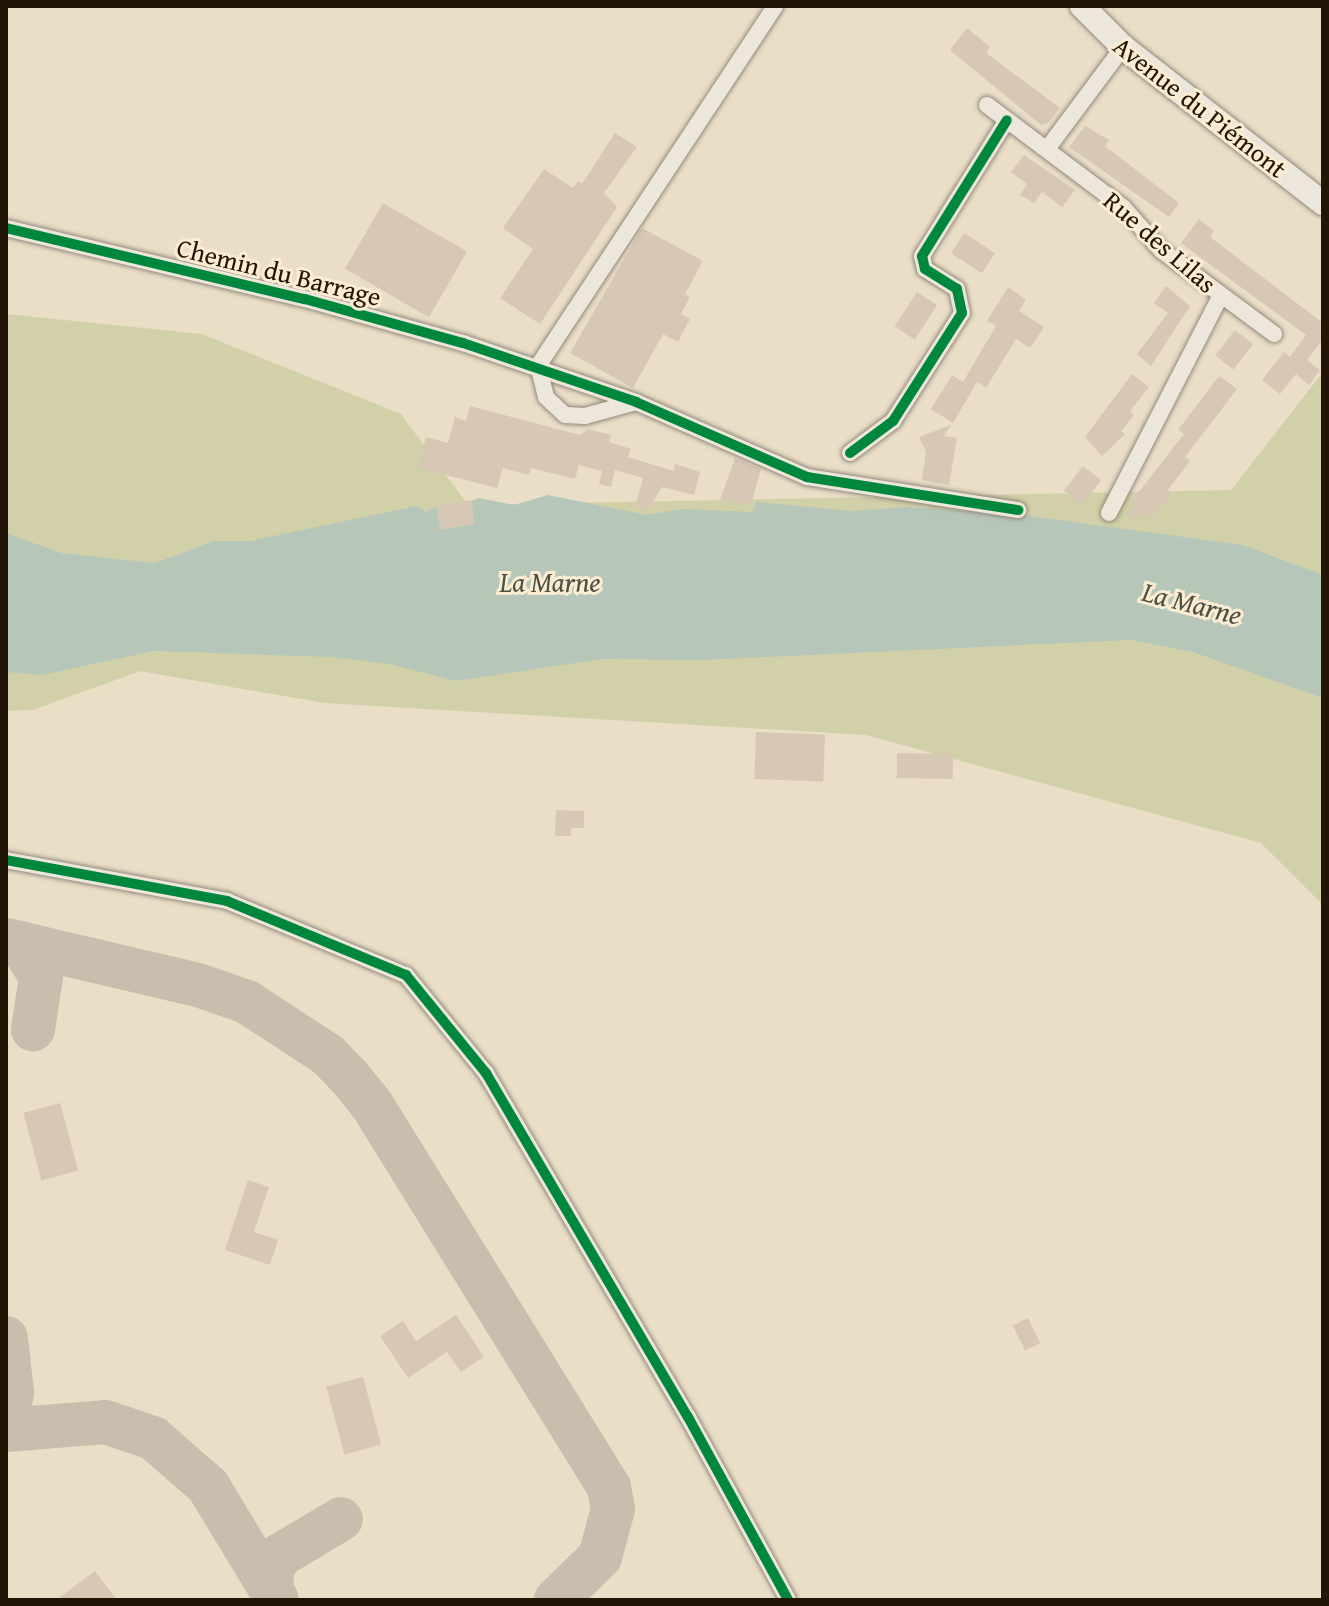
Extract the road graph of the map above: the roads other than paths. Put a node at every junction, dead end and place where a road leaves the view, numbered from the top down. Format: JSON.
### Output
{"nodes":[{"id":1,"x":775,"y":6,"type":"edge"},
{"id":2,"x":1082,"y":6,"type":"edge"},
{"id":3,"x":1123,"y":47,"type":"junction"},
{"id":4,"x":987,"y":105,"type":"dead end"},
{"id":5,"x":1007,"y":120,"type":"junction"},
{"id":6,"x":1047,"y":149,"type":"junction"},
{"id":7,"x":1323,"y":203,"type":"edge"},
{"id":8,"x":6,"y":228,"type":"edge"},
{"id":9,"x":1221,"y":295,"type":"junction"},
{"id":10,"x":1274,"y":334,"type":"dead end"},
{"id":11,"x":538,"y":366,"type":"junction"},
{"id":12,"x":636,"y":402,"type":"junction"},
{"id":13,"x":850,"y":453,"type":"dead end"},
{"id":14,"x":1018,"y":510,"type":"dead end"},
{"id":15,"x":1109,"y":513,"type":"dead end"},
{"id":16,"x":6,"y":860,"type":"edge"},
{"id":17,"x":788,"y":1600,"type":"edge"}],
"edges":[{"from":1,"to":11,"type":"street"},
{"from":2,"to":3,"type":"main road","name":"Avenue du Piémont"},
{"from":3,"to":6,"type":"street"},
{"from":3,"to":7,"type":"main road","name":"Avenue du Piémont"},
{"from":4,"to":5,"type":"street","name":"Rue des Lilas"},
{"from":5,"to":6,"type":"street","name":"Rue des Lilas"},
{"from":5,"to":13,"type":"street"},
{"from":6,"to":9,"type":"street","name":"Rue des Lilas"},
{"from":8,"to":11,"type":"street","name":"Chemin du Barrage"},
{"from":9,"to":10,"type":"street","name":"Rue des Lilas"},
{"from":9,"to":15,"type":"street"},
{"from":11,"to":12,"type":"street","name":"Chemin du Barrage"},
{"from":11,"to":12,"type":"street"},
{"from":12,"to":14,"type":"street","name":"Chemin du Barrage"},
{"from":16,"to":17,"type":"street"}]}
